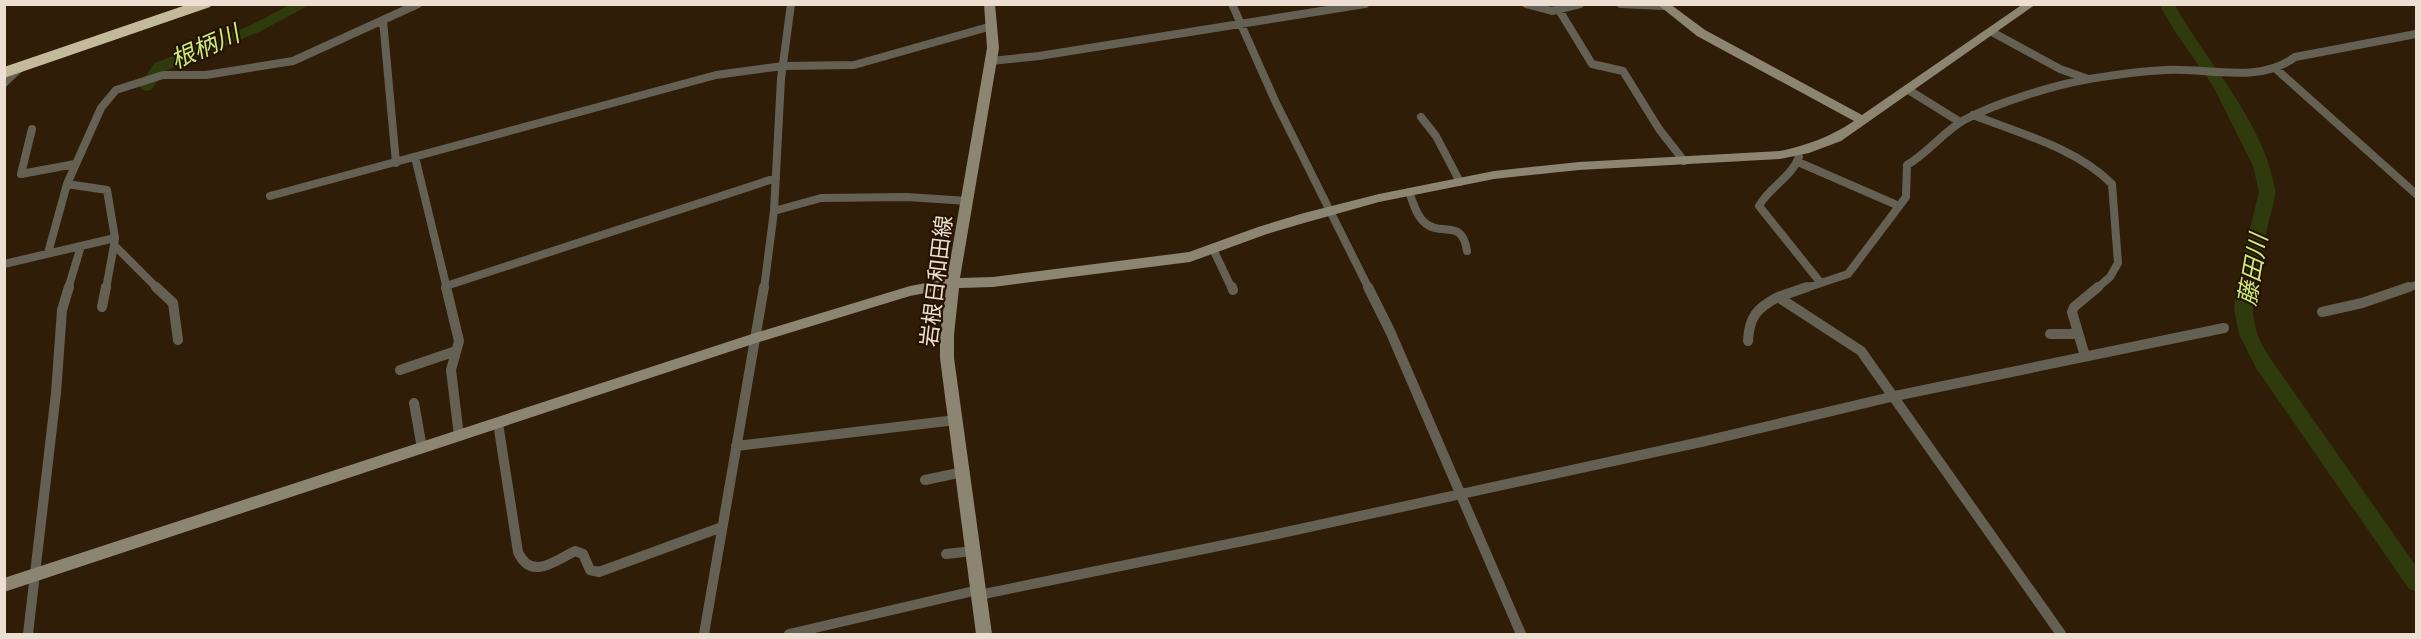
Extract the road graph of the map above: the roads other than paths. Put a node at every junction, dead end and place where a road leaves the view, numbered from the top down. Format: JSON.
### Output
{"nodes":[{"id":1,"x":183,"y":4,"type":"edge"},
{"id":2,"x":205,"y":4,"type":"edge"},
{"id":3,"x":418,"y":4,"type":"edge"},
{"id":4,"x":791,"y":4,"type":"edge"},
{"id":5,"x":989,"y":4,"type":"edge"},
{"id":6,"x":1232,"y":4,"type":"edge"},
{"id":7,"x":1365,"y":4,"type":"edge"},
{"id":8,"x":1526,"y":4,"type":"edge"},
{"id":9,"x":1580,"y":4,"type":"edge"},
{"id":10,"x":1622,"y":4,"type":"edge"},
{"id":11,"x":2031,"y":4,"type":"edge"},
{"id":12,"x":1663,"y":5,"type":"edge"},
{"id":13,"x":1559,"y":10,"type":"junction"},
{"id":14,"x":383,"y":20,"type":"junction"},
{"id":15,"x":1241,"y":24,"type":"junction"},
{"id":16,"x":992,"y":26,"type":"junction"},
{"id":17,"x":1992,"y":32,"type":"junction"},
{"id":18,"x":2416,"y":34,"type":"edge"},
{"id":19,"x":992,"y":61,"type":"junction"},
{"id":20,"x":4,"y":64,"type":"edge"},
{"id":21,"x":783,"y":66,"type":"junction"},
{"id":22,"x":20,"y":68,"type":"junction"},
{"id":23,"x":2276,"y":69,"type":"junction"},
{"id":24,"x":4,"y":73,"type":"edge"},
{"id":25,"x":2088,"y":79,"type":"junction"},
{"id":26,"x":4,"y":83,"type":"edge"},
{"id":27,"x":1906,"y":89,"type":"junction"},
{"id":28,"x":1973,"y":115,"type":"junction"},
{"id":29,"x":1421,"y":117,"type":"dead end"},
{"id":30,"x":1862,"y":120,"type":"junction"},
{"id":31,"x":1960,"y":122,"type":"junction"},
{"id":32,"x":32,"y":129,"type":"dead end"},
{"id":33,"x":416,"y":157,"type":"junction"},
{"id":34,"x":1797,"y":157,"type":"junction"},
{"id":35,"x":1684,"y":161,"type":"junction"},
{"id":36,"x":396,"y":163,"type":"junction"},
{"id":37,"x":75,"y":164,"type":"junction"},
{"id":38,"x":776,"y":178,"type":"junction"},
{"id":39,"x":1460,"y":182,"type":"junction"},
{"id":40,"x":67,"y":184,"type":"junction"},
{"id":41,"x":1408,"y":192,"type":"junction"},
{"id":42,"x":2416,"y":194,"type":"edge"},
{"id":43,"x":270,"y":196,"type":"dead end"},
{"id":44,"x":968,"y":201,"type":"junction"},
{"id":45,"x":1899,"y":206,"type":"junction"},
{"id":46,"x":1331,"y":211,"type":"junction"},
{"id":47,"x":774,"y":212,"type":"junction"},
{"id":48,"x":114,"y":242,"type":"junction"},
{"id":49,"x":81,"y":246,"type":"junction"},
{"id":50,"x":1213,"y":249,"type":"junction"},
{"id":51,"x":1467,"y":252,"type":"dead end"},
{"id":52,"x":48,"y":253,"type":"junction"},
{"id":53,"x":4,"y":264,"type":"edge"},
{"id":54,"x":1820,"y":282,"type":"junction"},
{"id":55,"x":953,"y":283,"type":"junction"},
{"id":56,"x":446,"y":285,"type":"junction"},
{"id":57,"x":2416,"y":285,"type":"edge"},
{"id":58,"x":1233,"y":290,"type":"dead end"},
{"id":59,"x":1778,"y":297,"type":"junction"},
{"id":60,"x":102,"y":307,"type":"dead end"},
{"id":61,"x":2322,"y":312,"type":"dead end"},
{"id":62,"x":2224,"y":328,"type":"dead end"},
{"id":63,"x":2050,"y":334,"type":"dead end"},
{"id":64,"x":2078,"y":334,"type":"junction"},
{"id":65,"x":755,"y":338,"type":"junction"},
{"id":66,"x":178,"y":340,"type":"dead end"},
{"id":67,"x":1748,"y":341,"type":"dead end"},
{"id":68,"x":456,"y":351,"type":"junction"},
{"id":69,"x":2085,"y":356,"type":"junction"},
{"id":70,"x":400,"y":370,"type":"dead end"},
{"id":71,"x":1896,"y":396,"type":"junction"},
{"id":72,"x":414,"y":403,"type":"dead end"},
{"id":73,"x":956,"y":420,"type":"junction"},
{"id":74,"x":498,"y":423,"type":"junction"},
{"id":75,"x":459,"y":436,"type":"junction"},
{"id":76,"x":736,"y":446,"type":"junction"},
{"id":77,"x":422,"y":448,"type":"junction"},
{"id":78,"x":963,"y":472,"type":"junction"},
{"id":79,"x":926,"y":480,"type":"dead end"},
{"id":80,"x":1461,"y":493,"type":"junction"},
{"id":81,"x":722,"y":527,"type":"junction"},
{"id":82,"x":973,"y":551,"type":"junction"},
{"id":83,"x":946,"y":554,"type":"dead end"},
{"id":84,"x":36,"y":575,"type":"junction"},
{"id":85,"x":4,"y":585,"type":"edge"},
{"id":86,"x":979,"y":593,"type":"junction"},
{"id":87,"x":28,"y":634,"type":"edge"},
{"id":88,"x":704,"y":634,"type":"edge"},
{"id":89,"x":789,"y":634,"type":"edge"},
{"id":90,"x":984,"y":634,"type":"edge"},
{"id":91,"x":1521,"y":634,"type":"edge"},
{"id":92,"x":2061,"y":634,"type":"edge"}],
"edges":[{"from":1,"to":20,"type":"highway"},
{"from":2,"to":22,"type":"highway"},
{"from":3,"to":14,"type":"street"},
{"from":4,"to":21,"type":"street"},
{"from":5,"to":16,"type":"street","name":"岩根日和田線"},
{"from":6,"to":15,"type":"street"},
{"from":7,"to":15,"type":"street"},
{"from":8,"to":13,"type":"street"},
{"from":9,"to":13,"type":"street"},
{"from":10,"to":12,"type":"street"},
{"from":11,"to":17,"type":"street"},
{"from":12,"to":30,"type":"street"},
{"from":13,"to":35,"type":"street"},
{"from":14,"to":36,"type":"street"},
{"from":14,"to":37,"type":"street"},
{"from":15,"to":19,"type":"street"},
{"from":15,"to":46,"type":"street"},
{"from":16,"to":19,"type":"street","name":"岩根日和田線"},
{"from":16,"to":21,"type":"street"},
{"from":17,"to":25,"type":"street"},
{"from":17,"to":27,"type":"street"},
{"from":18,"to":23,"type":"street"},
{"from":19,"to":44,"type":"street","name":"岩根日和田線"},
{"from":21,"to":33,"type":"street"},
{"from":21,"to":38,"type":"street"},
{"from":22,"to":24,"type":"highway"},
{"from":22,"to":26,"type":"street"},
{"from":23,"to":25,"type":"street"},
{"from":23,"to":42,"type":"street"},
{"from":25,"to":28,"type":"street"},
{"from":27,"to":30,"type":"street"},
{"from":27,"to":31,"type":"street"},
{"from":28,"to":31,"type":"street"},
{"from":28,"to":64,"type":"street"},
{"from":29,"to":39,"type":"street"},
{"from":30,"to":34,"type":"street"},
{"from":31,"to":45,"type":"street"},
{"from":32,"to":37,"type":"street"},
{"from":33,"to":36,"type":"street"},
{"from":33,"to":56,"type":"street"},
{"from":34,"to":35,"type":"street"},
{"from":34,"to":45,"type":"street"},
{"from":34,"to":54,"type":"street"},
{"from":35,"to":39,"type":"street"},
{"from":36,"to":43,"type":"street"},
{"from":37,"to":40,"type":"street"},
{"from":38,"to":47,"type":"street"},
{"from":38,"to":56,"type":"street"},
{"from":39,"to":41,"type":"street"},
{"from":40,"to":48,"type":"street"},
{"from":40,"to":52,"type":"street"},
{"from":41,"to":46,"type":"street"},
{"from":41,"to":51,"type":"street"},
{"from":44,"to":47,"type":"street"},
{"from":44,"to":55,"type":"street","name":"岩根日和田線"},
{"from":45,"to":54,"type":"street"},
{"from":46,"to":50,"type":"street"},
{"from":46,"to":80,"type":"street"},
{"from":47,"to":65,"type":"street"},
{"from":48,"to":49,"type":"street"},
{"from":48,"to":60,"type":"street"},
{"from":48,"to":66,"type":"street"},
{"from":49,"to":52,"type":"street"},
{"from":49,"to":84,"type":"street"},
{"from":50,"to":55,"type":"street"},
{"from":50,"to":58,"type":"street"},
{"from":52,"to":53,"type":"street"},
{"from":54,"to":59,"type":"street"},
{"from":55,"to":65,"type":"street"},
{"from":55,"to":73,"type":"street","name":"岩根日和田線"},
{"from":56,"to":68,"type":"street"},
{"from":57,"to":61,"type":"street"},
{"from":59,"to":67,"type":"street"},
{"from":59,"to":71,"type":"street"},
{"from":62,"to":69,"type":"street"},
{"from":63,"to":64,"type":"street"},
{"from":64,"to":69,"type":"street"},
{"from":65,"to":74,"type":"street"},
{"from":65,"to":76,"type":"street"},
{"from":68,"to":70,"type":"street"},
{"from":68,"to":75,"type":"street"},
{"from":69,"to":71,"type":"street"},
{"from":71,"to":80,"type":"street"},
{"from":71,"to":92,"type":"street"},
{"from":72,"to":77,"type":"street"},
{"from":73,"to":76,"type":"street"},
{"from":73,"to":78,"type":"street","name":"岩根日和田線"},
{"from":74,"to":75,"type":"street"},
{"from":74,"to":81,"type":"street"},
{"from":75,"to":77,"type":"street"},
{"from":76,"to":81,"type":"street"},
{"from":77,"to":84,"type":"street"},
{"from":78,"to":79,"type":"street"},
{"from":78,"to":82,"type":"street","name":"岩根日和田線"},
{"from":80,"to":86,"type":"street"},
{"from":80,"to":91,"type":"street"},
{"from":81,"to":88,"type":"street"},
{"from":82,"to":83,"type":"street"},
{"from":82,"to":86,"type":"street","name":"岩根日和田線"},
{"from":84,"to":85,"type":"street"},
{"from":84,"to":87,"type":"street"},
{"from":86,"to":89,"type":"street"},
{"from":86,"to":90,"type":"street","name":"岩根日和田線"}]}
